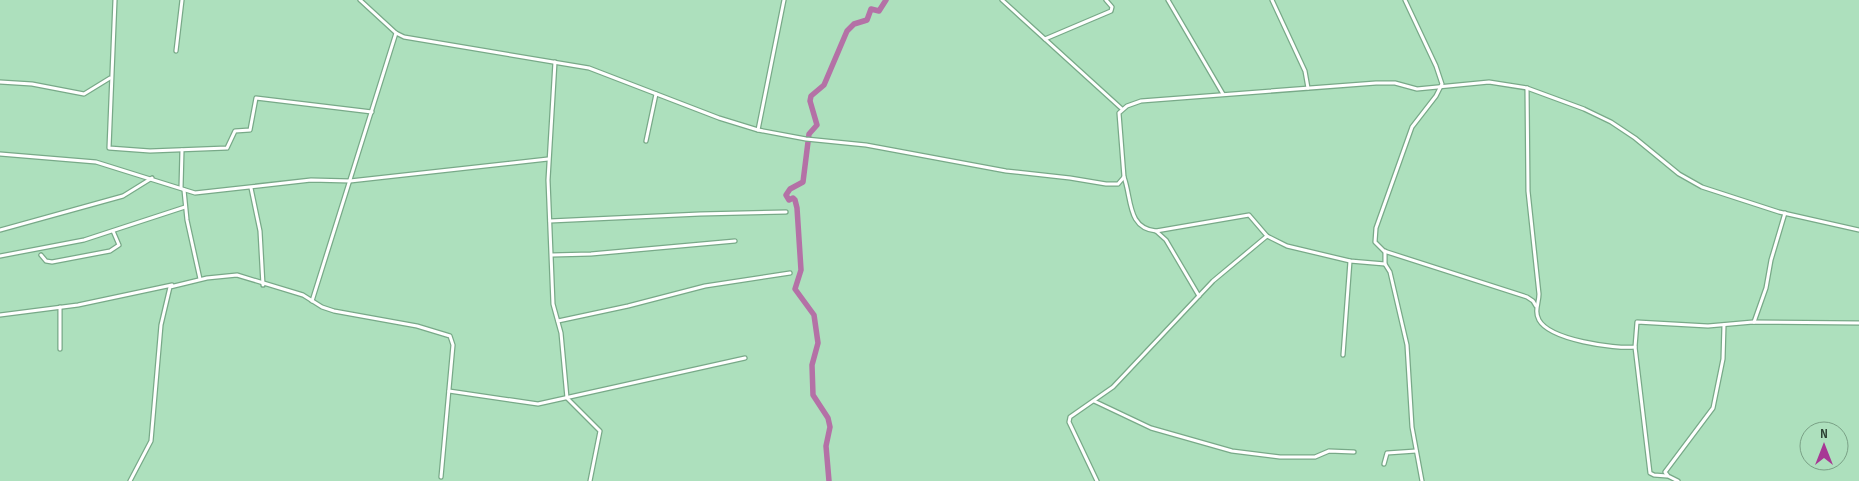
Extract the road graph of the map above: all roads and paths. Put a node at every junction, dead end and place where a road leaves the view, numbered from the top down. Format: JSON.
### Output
{"nodes":[{"id":1,"x":115,"y":0,"type":"edge"},
{"id":2,"x":182,"y":0,"type":"edge"},
{"id":3,"x":360,"y":0,"type":"edge"},
{"id":4,"x":784,"y":0,"type":"edge"},
{"id":5,"x":1002,"y":0,"type":"edge"},
{"id":6,"x":1106,"y":0,"type":"edge"},
{"id":7,"x":1168,"y":0,"type":"edge"},
{"id":8,"x":1272,"y":0,"type":"edge"},
{"id":9,"x":1405,"y":0,"type":"edge"},
{"id":10,"x":396,"y":33,"type":"junction"},
{"id":11,"x":1045,"y":39,"type":"junction"},
{"id":12,"x":176,"y":51,"type":"dead end"},
{"id":13,"x":555,"y":62,"type":"junction"},
{"id":14,"x":110,"y":77,"type":"junction"},
{"id":15,"x":0,"y":82,"type":"edge"},
{"id":16,"x":1441,"y":87,"type":"junction"},
{"id":17,"x":1308,"y":88,"type":"junction"},
{"id":18,"x":1527,"y":88,"type":"junction"},
{"id":19,"x":656,"y":94,"type":"junction"},
{"id":20,"x":1223,"y":94,"type":"junction"},
{"id":21,"x":1122,"y":109,"type":"junction"},
{"id":22,"x":372,"y":112,"type":"junction"},
{"id":23,"x":758,"y":130,"type":"junction"},
{"id":24,"x":646,"y":141,"type":"dead end"},
{"id":25,"x":182,"y":150,"type":"junction"},
{"id":26,"x":0,"y":154,"type":"edge"},
{"id":27,"x":548,"y":159,"type":"junction"},
{"id":28,"x":1124,"y":177,"type":"junction"},
{"id":29,"x":152,"y":178,"type":"junction"},
{"id":30,"x":350,"y":181,"type":"junction"},
{"id":31,"x":251,"y":188,"type":"junction"},
{"id":32,"x":182,"y":189,"type":"junction"},
{"id":33,"x":185,"y":207,"type":"junction"},
{"id":34,"x":786,"y":212,"type":"dead end"},
{"id":35,"x":1785,"y":213,"type":"junction"},
{"id":36,"x":550,"y":221,"type":"junction"},
{"id":37,"x":0,"y":230,"type":"edge"},
{"id":38,"x":1859,"y":230,"type":"edge"},
{"id":39,"x":113,"y":231,"type":"junction"},
{"id":40,"x":1156,"y":231,"type":"junction"},
{"id":41,"x":1267,"y":236,"type":"junction"},
{"id":42,"x":735,"y":241,"type":"dead end"},
{"id":43,"x":1384,"y":250,"type":"junction"},
{"id":44,"x":41,"y":255,"type":"dead end"},
{"id":45,"x":552,"y":255,"type":"junction"},
{"id":46,"x":0,"y":256,"type":"edge"},
{"id":47,"x":1350,"y":261,"type":"junction"},
{"id":48,"x":1385,"y":264,"type":"junction"},
{"id":49,"x":790,"y":272,"type":"dead end"},
{"id":50,"x":200,"y":279,"type":"junction"},
{"id":51,"x":172,"y":285,"type":"junction"},
{"id":52,"x":263,"y":285,"type":"junction"},
{"id":53,"x":1199,"y":296,"type":"junction"},
{"id":54,"x":312,"y":301,"type":"junction"},
{"id":55,"x":60,"y":307,"type":"junction"},
{"id":56,"x":1536,"y":307,"type":"junction"},
{"id":57,"x":0,"y":315,"type":"edge"},
{"id":58,"x":558,"y":321,"type":"junction"},
{"id":59,"x":1754,"y":322,"type":"junction"},
{"id":60,"x":1859,"y":323,"type":"edge"},
{"id":61,"x":1724,"y":325,"type":"junction"},
{"id":62,"x":1635,"y":347,"type":"junction"},
{"id":63,"x":60,"y":348,"type":"dead end"},
{"id":64,"x":1343,"y":355,"type":"dead end"},
{"id":65,"x":745,"y":358,"type":"dead end"},
{"id":66,"x":449,"y":391,"type":"junction"},
{"id":67,"x":567,"y":398,"type":"junction"},
{"id":68,"x":1094,"y":401,"type":"junction"},
{"id":69,"x":1354,"y":452,"type":"dead end"},
{"id":70,"x":1416,"y":452,"type":"junction"},
{"id":71,"x":1384,"y":464,"type":"dead end"},
{"id":72,"x":1667,"y":476,"type":"junction"},
{"id":73,"x":441,"y":477,"type":"dead end"},
{"id":74,"x":130,"y":481,"type":"edge"},
{"id":75,"x":590,"y":481,"type":"edge"},
{"id":76,"x":1097,"y":481,"type":"edge"},
{"id":77,"x":1422,"y":481,"type":"edge"},
{"id":78,"x":1678,"y":481,"type":"edge"}],
"edges":[{"from":1,"to":14,"type":"street"},
{"from":2,"to":12,"type":"street"},
{"from":3,"to":10,"type":"street"},
{"from":4,"to":23,"type":"street"},
{"from":5,"to":11,"type":"street"},
{"from":6,"to":11,"type":"street"},
{"from":7,"to":20,"type":"street"},
{"from":8,"to":17,"type":"street"},
{"from":9,"to":16,"type":"street"},
{"from":10,"to":13,"type":"street"},
{"from":10,"to":22,"type":"street"},
{"from":11,"to":21,"type":"street"},
{"from":13,"to":19,"type":"street"},
{"from":13,"to":27,"type":"street"},
{"from":14,"to":15,"type":"street"},
{"from":14,"to":25,"type":"street"},
{"from":16,"to":17,"type":"street"},
{"from":16,"to":18,"type":"street"},
{"from":16,"to":43,"type":"street"},
{"from":17,"to":20,"type":"street"},
{"from":18,"to":35,"type":"street"},
{"from":18,"to":56,"type":"street"},
{"from":19,"to":23,"type":"street"},
{"from":19,"to":24,"type":"street"},
{"from":20,"to":21,"type":"street"},
{"from":21,"to":28,"type":"street"},
{"from":22,"to":25,"type":"street"},
{"from":22,"to":30,"type":"street"},
{"from":23,"to":28,"type":"street"},
{"from":25,"to":32,"type":"street"},
{"from":26,"to":29,"type":"street"},
{"from":27,"to":30,"type":"street"},
{"from":27,"to":36,"type":"street"},
{"from":28,"to":40,"type":"street"},
{"from":29,"to":32,"type":"street"},
{"from":29,"to":37,"type":"street"},
{"from":30,"to":31,"type":"street"},
{"from":30,"to":54,"type":"street"},
{"from":31,"to":32,"type":"street"},
{"from":31,"to":52,"type":"street"},
{"from":32,"to":33,"type":"street"},
{"from":33,"to":39,"type":"street"},
{"from":33,"to":50,"type":"street"},
{"from":34,"to":36,"type":"street"},
{"from":35,"to":38,"type":"street"},
{"from":35,"to":59,"type":"street"},
{"from":36,"to":45,"type":"street"},
{"from":39,"to":44,"type":"street"},
{"from":39,"to":46,"type":"street"},
{"from":40,"to":41,"type":"street"},
{"from":40,"to":53,"type":"street"},
{"from":41,"to":47,"type":"street"},
{"from":41,"to":53,"type":"street"},
{"from":42,"to":45,"type":"street"},
{"from":43,"to":48,"type":"street"},
{"from":43,"to":56,"type":"street"},
{"from":45,"to":58,"type":"street"},
{"from":47,"to":48,"type":"street"},
{"from":47,"to":64,"type":"street"},
{"from":48,"to":70,"type":"street"},
{"from":49,"to":58,"type":"street"},
{"from":50,"to":51,"type":"street"},
{"from":50,"to":52,"type":"street"},
{"from":51,"to":55,"type":"street"},
{"from":51,"to":74,"type":"street"},
{"from":52,"to":54,"type":"street"},
{"from":53,"to":68,"type":"street"},
{"from":54,"to":66,"type":"street"},
{"from":55,"to":57,"type":"street"},
{"from":55,"to":63,"type":"street"},
{"from":56,"to":62,"type":"street"},
{"from":58,"to":67,"type":"street"},
{"from":59,"to":60,"type":"street"},
{"from":59,"to":61,"type":"street"},
{"from":61,"to":62,"type":"street"},
{"from":61,"to":72,"type":"street"},
{"from":62,"to":72,"type":"street"},
{"from":65,"to":67,"type":"street"},
{"from":66,"to":67,"type":"street"},
{"from":66,"to":73,"type":"street"},
{"from":67,"to":75,"type":"street"},
{"from":68,"to":69,"type":"street"},
{"from":68,"to":76,"type":"street"},
{"from":70,"to":71,"type":"street"},
{"from":70,"to":77,"type":"street"},
{"from":72,"to":78,"type":"street"}]}
